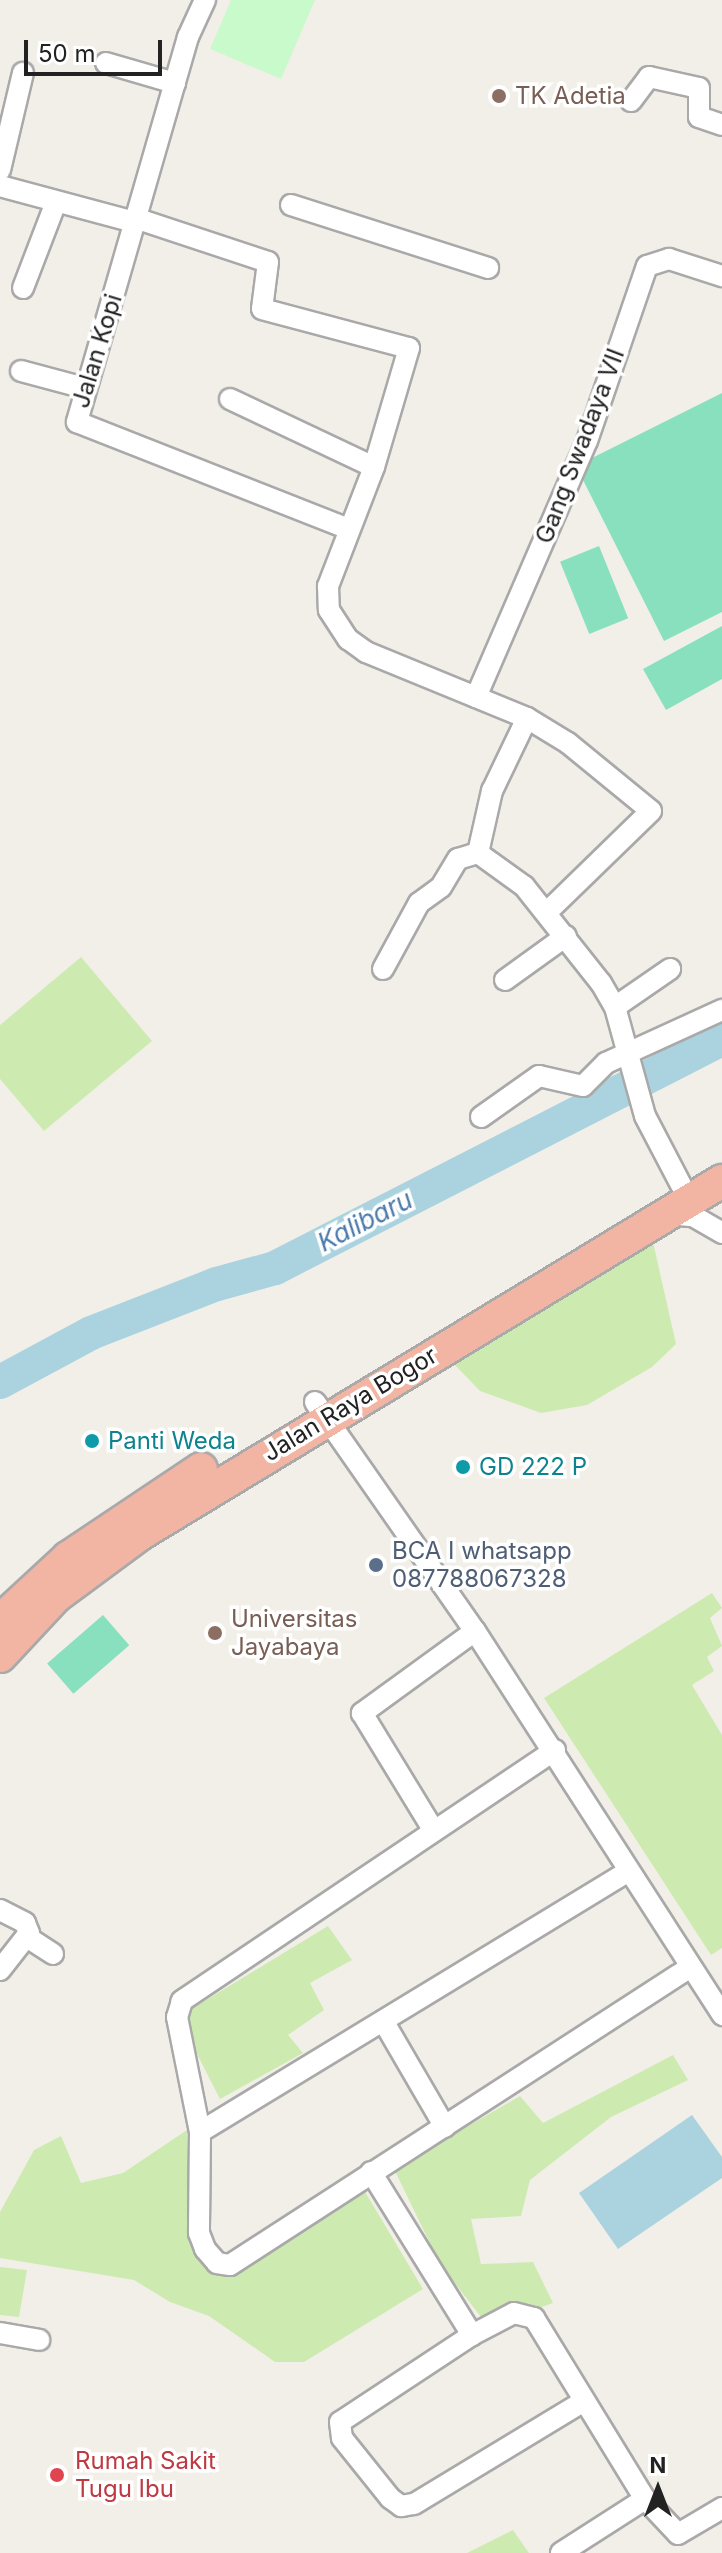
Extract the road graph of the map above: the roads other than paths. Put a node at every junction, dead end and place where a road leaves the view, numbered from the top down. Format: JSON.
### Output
{"nodes":[{"id":1,"x":205,"y":0,"type":"edge"},
{"id":2,"x":106,"y":63,"type":"dead end"},
{"id":3,"x":23,"y":73,"type":"dead end"},
{"id":4,"x":175,"y":83,"type":"junction"},
{"id":5,"x":631,"y":101,"type":"dead end"},
{"id":6,"x":722,"y":125,"type":"edge"},
{"id":7,"x":0,"y":170,"type":"edge"},
{"id":8,"x":0,"y":186,"type":"edge"},
{"id":9,"x":56,"y":202,"type":"junction"},
{"id":10,"x":291,"y":205,"type":"dead end"},
{"id":11,"x":135,"y":220,"type":"junction"},
{"id":12,"x":488,"y":268,"type":"dead end"},
{"id":13,"x":722,"y":276,"type":"edge"},
{"id":14,"x":23,"y":288,"type":"dead end"},
{"id":15,"x":21,"y":371,"type":"dead end"},
{"id":16,"x":85,"y":388,"type":"junction"},
{"id":17,"x":230,"y":399,"type":"dead end"},
{"id":18,"x":374,"y":467,"type":"junction"},
{"id":19,"x":348,"y":529,"type":"junction"},
{"id":20,"x":476,"y":697,"type":"junction"},
{"id":21,"x":527,"y":718,"type":"junction"},
{"id":22,"x":478,"y":853,"type":"junction"},
{"id":23,"x":548,"y":911,"type":"junction"},
{"id":24,"x":566,"y":936,"type":"junction"},
{"id":25,"x":383,"y":969,"type":"dead end"},
{"id":26,"x":670,"y":969,"type":"dead end"},
{"id":27,"x":505,"y":980,"type":"dead end"},
{"id":28,"x":615,"y":1007,"type":"junction"},
{"id":29,"x":722,"y":1010,"type":"edge"},
{"id":30,"x":629,"y":1064,"type":"junction"},
{"id":31,"x":481,"y":1117,"type":"dead end"},
{"id":32,"x":722,"y":1160,"type":"edge"},
{"id":33,"x":722,"y":1181,"type":"edge"},
{"id":34,"x":661,"y":1208,"type":"junction"},
{"id":35,"x":722,"y":1233,"type":"edge"},
{"id":36,"x":321,"y":1410,"type":"junction"},
{"id":37,"x":0,"y":1621,"type":"edge"},
{"id":38,"x":475,"y":1631,"type":"junction"},
{"id":39,"x":0,"y":1656,"type":"edge"},
{"id":40,"x":555,"y":1750,"type":"junction"},
{"id":41,"x":434,"y":1831,"type":"junction"},
{"id":42,"x":629,"y":1871,"type":"junction"},
{"id":43,"x":0,"y":1910,"type":"edge"},
{"id":44,"x":27,"y":1937,"type":"junction"},
{"id":45,"x":53,"y":1954,"type":"dead end"},
{"id":46,"x":689,"y":1968,"type":"junction"},
{"id":47,"x":0,"y":1970,"type":"edge"},
{"id":48,"x":722,"y":2015,"type":"edge"},
{"id":49,"x":385,"y":2024,"type":"junction"},
{"id":50,"x":445,"y":2127,"type":"junction"},
{"id":51,"x":200,"y":2132,"type":"junction"},
{"id":52,"x":371,"y":2172,"type":"junction"},
{"id":53,"x":0,"y":2333,"type":"edge"},
{"id":54,"x":472,"y":2335,"type":"junction"},
{"id":55,"x":39,"y":2340,"type":"dead end"},
{"id":56,"x":584,"y":2401,"type":"junction"},
{"id":57,"x":645,"y":2499,"type":"junction"},
{"id":58,"x":722,"y":2508,"type":"edge"},
{"id":59,"x":561,"y":2553,"type":"edge"}],
"edges":[{"from":1,"to":4,"type":"street","name":"Jalan Kopi"},
{"from":2,"to":4,"type":"street"},
{"from":3,"to":7,"type":"street"},
{"from":4,"to":11,"type":"street","name":"Jalan Kopi"},
{"from":5,"to":6,"type":"street"},
{"from":8,"to":9,"type":"street"},
{"from":9,"to":11,"type":"street"},
{"from":9,"to":14,"type":"street"},
{"from":10,"to":12,"type":"street"},
{"from":11,"to":16,"type":"street","name":"Jalan Kopi"},
{"from":11,"to":18,"type":"street"},
{"from":13,"to":20,"type":"street","name":"Gang Swadaya VII"},
{"from":15,"to":16,"type":"street"},
{"from":16,"to":19,"type":"street","name":"Jalan Kopi"},
{"from":17,"to":18,"type":"street"},
{"from":18,"to":19,"type":"street"},
{"from":19,"to":20,"type":"street"},
{"from":20,"to":21,"type":"street"},
{"from":21,"to":22,"type":"street"},
{"from":21,"to":23,"type":"street"},
{"from":22,"to":23,"type":"street"},
{"from":22,"to":25,"type":"street"},
{"from":23,"to":24,"type":"street"},
{"from":24,"to":27,"type":"street"},
{"from":24,"to":28,"type":"street"},
{"from":26,"to":28,"type":"street"},
{"from":28,"to":30,"type":"street"},
{"from":29,"to":30,"type":"street"},
{"from":30,"to":31,"type":"street"},
{"from":30,"to":34,"type":"street"},
{"from":32,"to":34,"type":"highway","name":"Jalan Raya Bogor"},
{"from":33,"to":34,"type":"highway","name":"Jalan Raya Bogor"},
{"from":34,"to":35,"type":"street"},
{"from":34,"to":36,"type":"highway","name":"Jalan Raya Bogor"},
{"from":36,"to":37,"type":"highway","name":"Jalan Raya Bogor"},
{"from":36,"to":38,"type":"street"},
{"from":36,"to":39,"type":"highway","name":"Jalan Raya Bogor"},
{"from":38,"to":40,"type":"street"},
{"from":38,"to":41,"type":"street"},
{"from":40,"to":41,"type":"street"},
{"from":40,"to":42,"type":"street"},
{"from":41,"to":51,"type":"street"},
{"from":42,"to":46,"type":"street"},
{"from":42,"to":49,"type":"street"},
{"from":43,"to":44,"type":"street"},
{"from":44,"to":45,"type":"street"},
{"from":44,"to":47,"type":"street"},
{"from":46,"to":48,"type":"street"},
{"from":46,"to":50,"type":"street"},
{"from":49,"to":50,"type":"street"},
{"from":49,"to":51,"type":"street"},
{"from":50,"to":52,"type":"street"},
{"from":51,"to":52,"type":"street"},
{"from":52,"to":54,"type":"street"},
{"from":53,"to":55,"type":"street"},
{"from":54,"to":56,"type":"street"},
{"from":54,"to":56,"type":"street"},
{"from":56,"to":57,"type":"street"},
{"from":57,"to":58,"type":"street"},
{"from":57,"to":59,"type":"street"}]}
